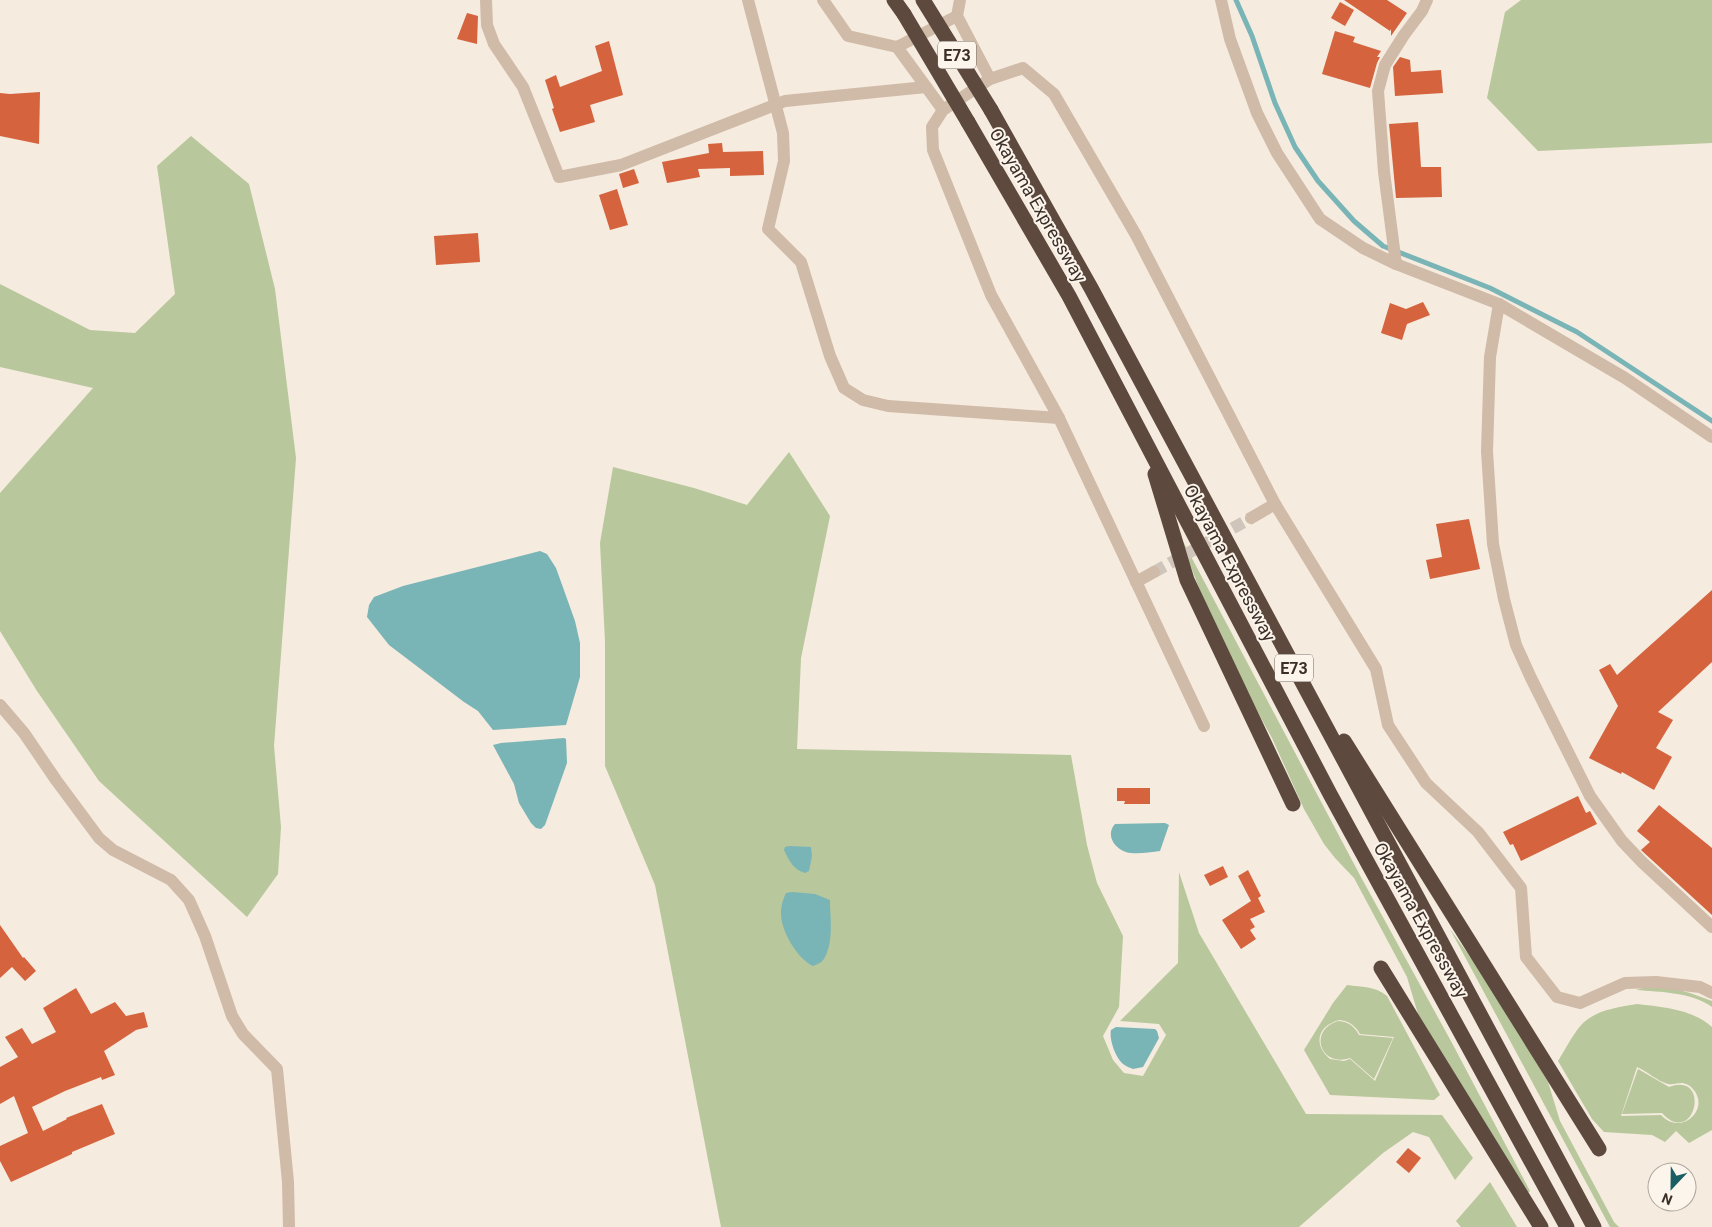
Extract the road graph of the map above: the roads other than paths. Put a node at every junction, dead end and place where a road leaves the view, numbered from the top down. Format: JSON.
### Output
{"nodes":[{"id":1,"x":486,"y":0,"type":"edge"},
{"id":2,"x":748,"y":0,"type":"edge"},
{"id":3,"x":823,"y":0,"type":"edge"},
{"id":4,"x":894,"y":0,"type":"edge"},
{"id":5,"x":923,"y":0,"type":"edge"},
{"id":6,"x":960,"y":0,"type":"edge"},
{"id":7,"x":1221,"y":0,"type":"edge"},
{"id":8,"x":1427,"y":0,"type":"edge"},
{"id":9,"x":957,"y":16,"type":"junction"},
{"id":10,"x":897,"y":47,"type":"junction"},
{"id":11,"x":990,"y":78,"type":"junction"},
{"id":12,"x":926,"y":87,"type":"junction"},
{"id":13,"x":775,"y":104,"type":"junction"},
{"id":14,"x":943,"y":110,"type":"junction"},
{"id":15,"x":1395,"y":255,"type":"junction"},
{"id":16,"x":1499,"y":304,"type":"junction"},
{"id":17,"x":1060,"y":418,"type":"junction"},
{"id":18,"x":1712,"y":437,"type":"edge"},
{"id":19,"x":1144,"y":439,"type":"junction"},
{"id":20,"x":1275,"y":504,"type":"junction"},
{"id":21,"x":1251,"y":518,"type":"tunnel mouth"},
{"id":22,"x":1154,"y":572,"type":"tunnel mouth"},
{"id":23,"x":1136,"y":582,"type":"junction"},
{"id":24,"x":1258,"y":601,"type":"junction"},
{"id":25,"x":0,"y":705,"type":"edge"},
{"id":26,"x":1204,"y":726,"type":"dead end"},
{"id":27,"x":1293,"y":804,"type":"dead end"},
{"id":28,"x":1712,"y":927,"type":"edge"},
{"id":29,"x":1381,"y":968,"type":"dead end"},
{"id":30,"x":1712,"y":993,"type":"edge"},
{"id":31,"x":1599,"y":1149,"type":"dead end"},
{"id":32,"x":288,"y":1227,"type":"edge"},
{"id":33,"x":1542,"y":1227,"type":"edge"},
{"id":34,"x":1567,"y":1227,"type":"edge"},
{"id":35,"x":1594,"y":1227,"type":"edge"}],
"edges":[{"from":1,"to":13,"type":"street"},
{"from":2,"to":13,"type":"street"},
{"from":3,"to":10,"type":"street"},
{"from":4,"to":19,"type":"highway","name":"Okayama Expressway","number":"E73","bridge":true},
{"from":5,"to":24,"type":"highway","name":"Okayama Expressway","number":"E73","bridge":true},
{"from":6,"to":9,"type":"street"},
{"from":7,"to":15,"type":"street"},
{"from":8,"to":15,"type":"street"},
{"from":9,"to":10,"type":"street"},
{"from":9,"to":11,"type":"street"},
{"from":10,"to":12,"type":"street"},
{"from":11,"to":14,"type":"street"},
{"from":11,"to":20,"type":"street"},
{"from":12,"to":13,"type":"street"},
{"from":12,"to":14,"type":"street"},
{"from":13,"to":17,"type":"street"},
{"from":14,"to":17,"type":"street"},
{"from":15,"to":16,"type":"street"},
{"from":16,"to":18,"type":"street"},
{"from":16,"to":28,"type":"street"},
{"from":17,"to":23,"type":"street"},
{"from":19,"to":27,"type":"highway"},
{"from":19,"to":34,"type":"highway","name":"Okayama Expressway","number":"E73"},
{"from":20,"to":21,"type":"street"},
{"from":20,"to":30,"type":"street"},
{"from":22,"to":23,"type":"street"},
{"from":23,"to":26,"type":"street"},
{"from":24,"to":31,"type":"highway"},
{"from":24,"to":35,"type":"highway","name":"Okayama Expressway","number":"E73"},
{"from":25,"to":32,"type":"street"},
{"from":29,"to":33,"type":"highway"}]}
